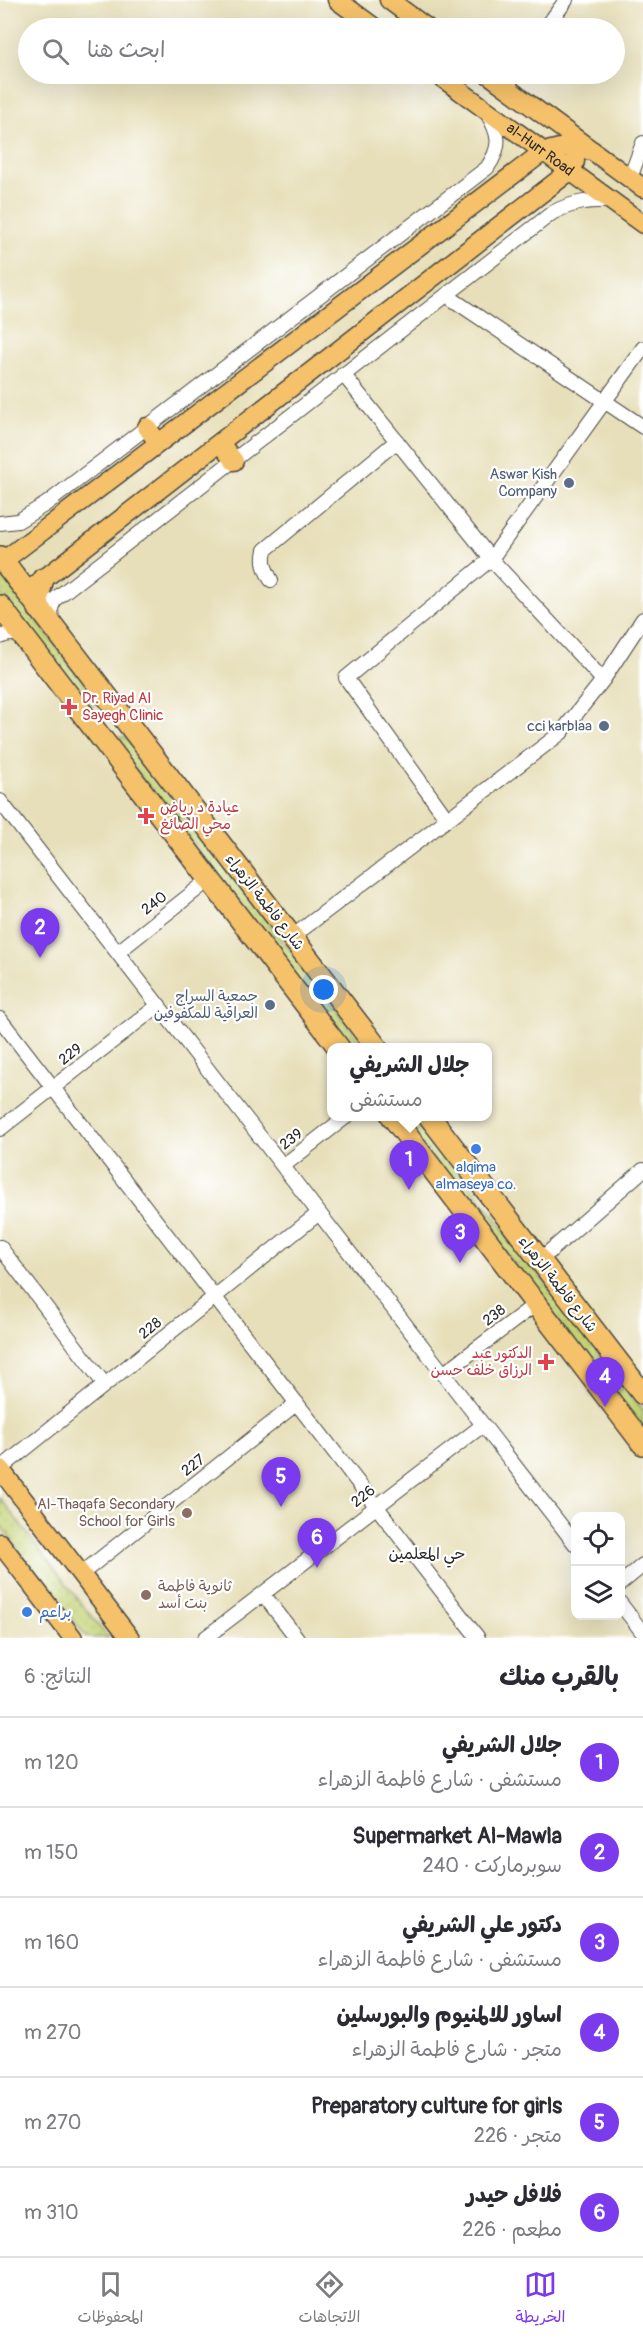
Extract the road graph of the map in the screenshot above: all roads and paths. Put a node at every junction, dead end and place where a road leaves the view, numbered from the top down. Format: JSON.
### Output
{"nodes":[{"id":1,"x":337,"y":0,"type":"edge"},
{"id":2,"x":389,"y":0,"type":"edge"},
{"id":3,"x":566,"y":0,"type":"edge"},
{"id":4,"x":361,"y":18,"type":"edge"},
{"id":5,"x":411,"y":18,"type":"edge"},
{"id":6,"x":553,"y":18,"type":"edge"},
{"id":7,"x":451,"y":84,"type":"edge"},
{"id":8,"x":514,"y":84,"type":"edge"},
{"id":9,"x":485,"y":108,"type":"junction"},
{"id":10,"x":565,"y":134,"type":"junction"},
{"id":11,"x":643,"y":143,"type":"edge"},
{"id":12,"x":540,"y":149,"type":"junction"},
{"id":13,"x":596,"y":154,"type":"junction"},
{"id":14,"x":576,"y":175,"type":"junction"},
{"id":15,"x":636,"y":183,"type":"edge"},
{"id":16,"x":612,"y":201,"type":"junction"},
{"id":17,"x":643,"y":224,"type":"edge"},
{"id":18,"x":446,"y":295,"type":"junction"},
{"id":19,"x":643,"y":348,"type":"edge"},
{"id":20,"x":343,"y":374,"type":"junction"},
{"id":21,"x":605,"y":400,"type":"junction"},
{"id":22,"x":643,"y":427,"type":"edge"},
{"id":23,"x":147,"y":428,"type":"junction"},
{"id":24,"x":397,"y":441,"type":"junction"},
{"id":25,"x":158,"y":443,"type":"junction"},
{"id":26,"x":220,"y":443,"type":"junction"},
{"id":27,"x":234,"y":461,"type":"junction"},
{"id":28,"x":0,"y":523,"type":"edge"},
{"id":29,"x":5,"y":556,"type":"edge"},
{"id":30,"x":491,"y":559,"type":"junction"},
{"id":31,"x":272,"y":580,"type":"dead end"},
{"id":32,"x":40,"y":601,"type":"junction"},
{"id":33,"x":8,"y":624,"type":"edge"},
{"id":34,"x":642,"y":625,"type":"edge"},
{"id":35,"x":603,"y":680,"type":"junction"},
{"id":36,"x":109,"y":700,"type":"junction"},
{"id":37,"x":85,"y":716,"type":"junction"},
{"id":38,"x":130,"y":727,"type":"junction"},
{"id":39,"x":107,"y":744,"type":"junction"},
{"id":40,"x":0,"y":801,"type":"edge"},
{"id":41,"x":447,"y":819,"type":"junction"},
{"id":42,"x":210,"y":879,"type":"junction"},
{"id":43,"x":292,"y":937,"type":"junction"},
{"id":44,"x":118,"y":952,"type":"junction"},
{"id":45,"x":159,"y":1005,"type":"junction"},
{"id":46,"x":0,"y":1019,"type":"edge"},
{"id":47,"x":336,"y":1043,"type":"edge"},
{"id":48,"x":373,"y":1043,"type":"edge"},
{"id":49,"x":54,"y":1087,"type":"junction"},
{"id":50,"x":341,"y":1121,"type":"edge"},
{"id":51,"x":396,"y":1121,"type":"edge"},
{"id":52,"x":433,"y":1121,"type":"edge"},
{"id":53,"x":0,"y":1129,"type":"edge"},
{"id":54,"x":283,"y":1166,"type":"junction"},
{"id":55,"x":643,"y":1170,"type":"edge"},
{"id":56,"x":319,"y":1213,"type":"junction"},
{"id":57,"x":0,"y":1247,"type":"edge"},
{"id":58,"x":540,"y":1260,"type":"junction"},
{"id":59,"x":215,"y":1297,"type":"junction"},
{"id":60,"x":536,"y":1304,"type":"junction"},
{"id":61,"x":443,"y":1374,"type":"junction"},
{"id":62,"x":105,"y":1385,"type":"junction"},
{"id":63,"x":643,"y":1394,"type":"edge"},
{"id":64,"x":297,"y":1403,"type":"junction"},
{"id":65,"x":483,"y":1425,"type":"junction"},
{"id":66,"x":643,"y":1444,"type":"edge"},
{"id":67,"x":0,"y":1469,"type":"edge"},
{"id":68,"x":377,"y":1506,"type":"junction"},
{"id":69,"x":571,"y":1539,"type":"edge"},
{"id":70,"x":0,"y":1543,"type":"edge"},
{"id":71,"x":643,"y":1566,"type":"edge"},
{"id":72,"x":81,"y":1574,"type":"junction"},
{"id":73,"x":625,"y":1581,"type":"edge"},
{"id":74,"x":263,"y":1594,"type":"junction"},
{"id":75,"x":625,"y":1608,"type":"edge"},
{"id":76,"x":643,"y":1633,"type":"edge"},
{"id":77,"x":73,"y":1638,"type":"edge"},
{"id":78,"x":130,"y":1638,"type":"edge"},
{"id":79,"x":205,"y":1638,"type":"edge"},
{"id":80,"x":297,"y":1638,"type":"edge"},
{"id":81,"x":478,"y":1638,"type":"edge"}],
"edges":[{"from":1,"to":4,"type":"main road"},
{"from":2,"to":5,"type":"main road"},
{"from":3,"to":6,"type":"street"},
{"from":7,"to":9,"type":"main road","name":"al-Hurr Road"},
{"from":8,"to":10,"type":"main road","name":"al-Hurr Road"},
{"from":9,"to":12,"type":"main road","name":"al-Hurr Road"},
{"from":9,"to":23,"type":"street"},
{"from":10,"to":12,"type":"main road"},
{"from":10,"to":13,"type":"main road","name":"al-Hurr Road"},
{"from":10,"to":14,"type":"main road"},
{"from":11,"to":15,"type":"street"},
{"from":12,"to":14,"type":"main road","name":"al-Hurr Road"},
{"from":12,"to":25,"type":"main road"},
{"from":13,"to":14,"type":"main road"},
{"from":13,"to":15,"type":"main road","name":"al-Hurr Road"},
{"from":14,"to":16,"type":"main road","name":"al-Hurr Road"},
{"from":14,"to":26,"type":"main road"},
{"from":16,"to":17,"type":"main road","name":"al-Hurr Road"},
{"from":16,"to":18,"type":"street"},
{"from":18,"to":20,"type":"street"},
{"from":18,"to":21,"type":"street"},
{"from":19,"to":21,"type":"street"},
{"from":20,"to":24,"type":"street"},
{"from":20,"to":27,"type":"street"},
{"from":21,"to":22,"type":"street"},
{"from":21,"to":30,"type":"street"},
{"from":23,"to":25,"type":"main road"},
{"from":23,"to":28,"type":"street"},
{"from":24,"to":30,"type":"street"},
{"from":24,"to":31,"type":"street"},
{"from":25,"to":29,"type":"main road"},
{"from":26,"to":27,"type":"main road"},
{"from":26,"to":32,"type":"main road"},
{"from":27,"to":32,"type":"street"},
{"from":29,"to":32,"type":"highway","name":"شارع فاطمة الزهراء"},
{"from":30,"to":35,"type":"street"},
{"from":30,"to":41,"type":"street"},
{"from":32,"to":36,"type":"highway","name":"شارع فاطمة الزهراء"},
{"from":33,"to":37,"type":"highway","name":"شارع فاطمة الزهراء"},
{"from":34,"to":35,"type":"street"},
{"from":35,"to":41,"type":"street"},
{"from":36,"to":37,"type":"highway"},
{"from":36,"to":38,"type":"highway","name":"شارع فاطمة الزهراء"},
{"from":37,"to":39,"type":"highway","name":"شارع فاطمة الزهراء"},
{"from":38,"to":39,"type":"highway"},
{"from":38,"to":43,"type":"highway","name":"شارع فاطمة الزهراء"},
{"from":39,"to":42,"type":"highway","name":"شارع فاطمة الزهراء"},
{"from":40,"to":44,"type":"street"},
{"from":41,"to":43,"type":"street"},
{"from":42,"to":44,"type":"street","name":"240"},
{"from":42,"to":47,"type":"highway","name":"شارع فاطمة الزهراء"},
{"from":43,"to":48,"type":"highway","name":"شارع فاطمة الزهراء"},
{"from":44,"to":45,"type":"street"},
{"from":45,"to":49,"type":"street","name":"229"},
{"from":45,"to":54,"type":"street"},
{"from":46,"to":49,"type":"street"},
{"from":49,"to":53,"type":"street","name":"229"},
{"from":49,"to":59,"type":"street"},
{"from":50,"to":54,"type":"street","name":"239"},
{"from":51,"to":60,"type":"highway","name":"شارع فاطمة الزهراء"},
{"from":52,"to":58,"type":"highway","name":"شارع فاطمة الزهراء"},
{"from":54,"to":56,"type":"street"},
{"from":55,"to":58,"type":"street"},
{"from":56,"to":59,"type":"street","name":"228"},
{"from":56,"to":61,"type":"street"},
{"from":57,"to":62,"type":"street"},
{"from":58,"to":63,"type":"highway","name":"شارع فاطمة الزهراء"},
{"from":59,"to":62,"type":"street","name":"228"},
{"from":59,"to":64,"type":"street"},
{"from":60,"to":61,"type":"street","name":"238"},
{"from":60,"to":66,"type":"highway","name":"شارع فاطمة الزهراء"},
{"from":61,"to":65,"type":"street"},
{"from":62,"to":67,"type":"street","name":"228"},
{"from":64,"to":68,"type":"street"},
{"from":64,"to":72,"type":"street","name":"227"},
{"from":65,"to":68,"type":"street","name":"226"},
{"from":65,"to":69,"type":"street"},
{"from":67,"to":72,"type":"main road"},
{"from":68,"to":74,"type":"street","name":"226"},
{"from":68,"to":81,"type":"street"},
{"from":70,"to":77,"type":"main road"},
{"from":71,"to":73,"type":"street"},
{"from":72,"to":78,"type":"main road"},
{"from":74,"to":79,"type":"street","name":"226"},
{"from":74,"to":80,"type":"street"},
{"from":75,"to":76,"type":"street"}]}
